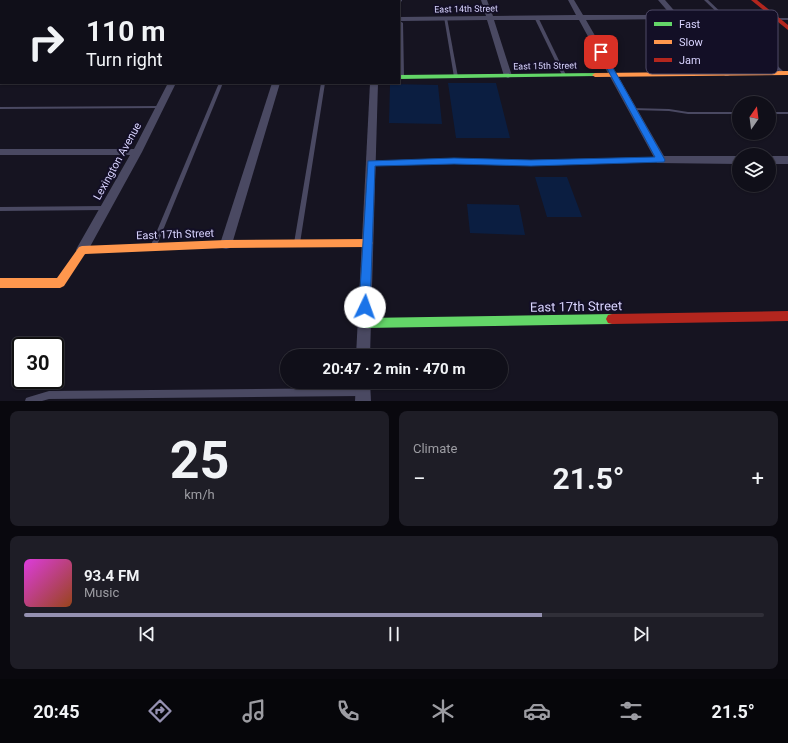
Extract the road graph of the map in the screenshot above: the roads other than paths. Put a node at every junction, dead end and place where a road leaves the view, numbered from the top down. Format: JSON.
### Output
{"nodes":[{"id":1,"x":484,"y":0,"type":"edge"},
{"id":2,"x":571,"y":0,"type":"edge"},
{"id":3,"x":661,"y":0,"type":"edge"},
{"id":4,"x":706,"y":0,"type":"edge"},
{"id":5,"x":754,"y":0,"type":"edge"},
{"id":6,"x":670,"y":10,"type":"edge"},
{"id":7,"x":716,"y":10,"type":"edge"},
{"id":8,"x":766,"y":10,"type":"edge"},
{"id":9,"x":646,"y":16,"type":"edge"},
{"id":10,"x":536,"y":17,"type":"junction"},
{"id":11,"x":581,"y":17,"type":"junction"},
{"id":12,"x":445,"y":18,"type":"junction"},
{"id":13,"x":490,"y":18,"type":"junction"},
{"id":14,"x":778,"y":18,"type":"edge"},
{"id":15,"x":400,"y":19,"type":"edge"},
{"id":16,"x":788,"y":19,"type":"edge"},
{"id":17,"x":778,"y":20,"type":"edge"},
{"id":18,"x":788,"y":28,"type":"edge"},
{"id":19,"x":778,"y":66,"type":"edge"},
{"id":20,"x":786,"y":73,"type":"edge"},
{"id":21,"x":728,"y":74,"type":"edge"},
{"id":22,"x":614,"y":75,"type":"junction"},
{"id":23,"x":508,"y":76,"type":"junction"},
{"id":24,"x":564,"y":76,"type":"junction"},
{"id":25,"x":400,"y":77,"type":"edge"},
{"id":26,"x":456,"y":77,"type":"junction"},
{"id":27,"x":172,"y":84,"type":"edge"},
{"id":28,"x":221,"y":84,"type":"edge"},
{"id":29,"x":276,"y":84,"type":"edge"},
{"id":30,"x":323,"y":84,"type":"edge"},
{"id":31,"x":374,"y":84,"type":"edge"},
{"id":32,"x":160,"y":107,"type":"junction"},
{"id":33,"x":0,"y":108,"type":"edge"},
{"id":34,"x":633,"y":109,"type":"junction"},
{"id":35,"x":732,"y":113,"type":"edge"},
{"id":36,"x":776,"y":113,"type":"edge"},
{"id":37,"x":788,"y":113,"type":"edge"},
{"id":38,"x":0,"y":152,"type":"edge"},
{"id":39,"x":137,"y":152,"type":"junction"},
{"id":40,"x":661,"y":160,"type":"junction"},
{"id":41,"x":732,"y":160,"type":"edge"},
{"id":42,"x":776,"y":160,"type":"edge"},
{"id":43,"x":788,"y":160,"type":"edge"},
{"id":44,"x":371,"y":163,"type":"junction"},
{"id":45,"x":0,"y":208,"type":"edge"},
{"id":46,"x":105,"y":208,"type":"junction"},
{"id":47,"x":226,"y":244,"type":"junction"},
{"id":48,"x":297,"y":244,"type":"junction"},
{"id":49,"x":368,"y":244,"type":"junction"},
{"id":50,"x":153,"y":247,"type":"junction"},
{"id":51,"x":82,"y":250,"type":"junction"},
{"id":52,"x":0,"y":283,"type":"edge"},
{"id":53,"x":788,"y":316,"type":"edge"},
{"id":54,"x":364,"y":323,"type":"junction"},
{"id":55,"x":363,"y":349,"type":"edge"},
{"id":56,"x":363,"y":392,"type":"edge"},
{"id":57,"x":29,"y":401,"type":"edge"}],
"edges":[{"from":1,"to":13,"type":"street"},
{"from":2,"to":11,"type":"street"},
{"from":3,"to":6,"type":"street"},
{"from":4,"to":7,"type":"lane"},
{"from":5,"to":8,"type":"street"},
{"from":9,"to":11,"type":"street","name":"East 14th Street"},
{"from":10,"to":11,"type":"street","name":"East 14th Street"},
{"from":10,"to":13,"type":"street","name":"East 14th Street"},
{"from":10,"to":24,"type":"lane"},
{"from":11,"to":22,"type":"street"},
{"from":12,"to":13,"type":"street","name":"East 14th Street"},
{"from":12,"to":15,"type":"street","name":"East 14th Street"},
{"from":12,"to":26,"type":"lane"},
{"from":13,"to":23,"type":"street"},
{"from":14,"to":16,"type":"lane"},
{"from":17,"to":18,"type":"street"},
{"from":19,"to":20,"type":"lane"},
{"from":21,"to":22,"type":"street","name":"East 15th Street"},
{"from":22,"to":24,"type":"street","name":"East 15th Street"},
{"from":22,"to":34,"type":"street"},
{"from":23,"to":24,"type":"street","name":"East 15th Street"},
{"from":23,"to":26,"type":"street","name":"East 15th Street"},
{"from":25,"to":26,"type":"street","name":"East 15th Street"},
{"from":27,"to":32,"type":"street","name":"Lexington Avenue"},
{"from":28,"to":50,"type":"lane"},
{"from":29,"to":47,"type":"street"},
{"from":30,"to":48,"type":"lane"},
{"from":31,"to":44,"type":"street"},
{"from":32,"to":33,"type":"lane"},
{"from":32,"to":39,"type":"street","name":"Lexington Avenue"},
{"from":34,"to":35,"type":"lane"},
{"from":34,"to":40,"type":"street"},
{"from":36,"to":37,"type":"lane"},
{"from":38,"to":39,"type":"street"},
{"from":39,"to":46,"type":"street","name":"Lexington Avenue"},
{"from":40,"to":41,"type":"street"},
{"from":40,"to":44,"type":"lane"},
{"from":42,"to":43,"type":"street"},
{"from":44,"to":49,"type":"street"},
{"from":45,"to":46,"type":"lane"},
{"from":46,"to":51,"type":"street","name":"Lexington Avenue"},
{"from":47,"to":48,"type":"street","name":"East 17th Street"},
{"from":47,"to":50,"type":"street","name":"East 17th Street"},
{"from":48,"to":49,"type":"street","name":"East 17th Street"},
{"from":49,"to":54,"type":"street"},
{"from":50,"to":51,"type":"street","name":"East 17th Street"},
{"from":51,"to":52,"type":"street"},
{"from":53,"to":54,"type":"street","name":"East 17th Street"},
{"from":54,"to":55,"type":"street"},
{"from":56,"to":57,"type":"lane"}]}
